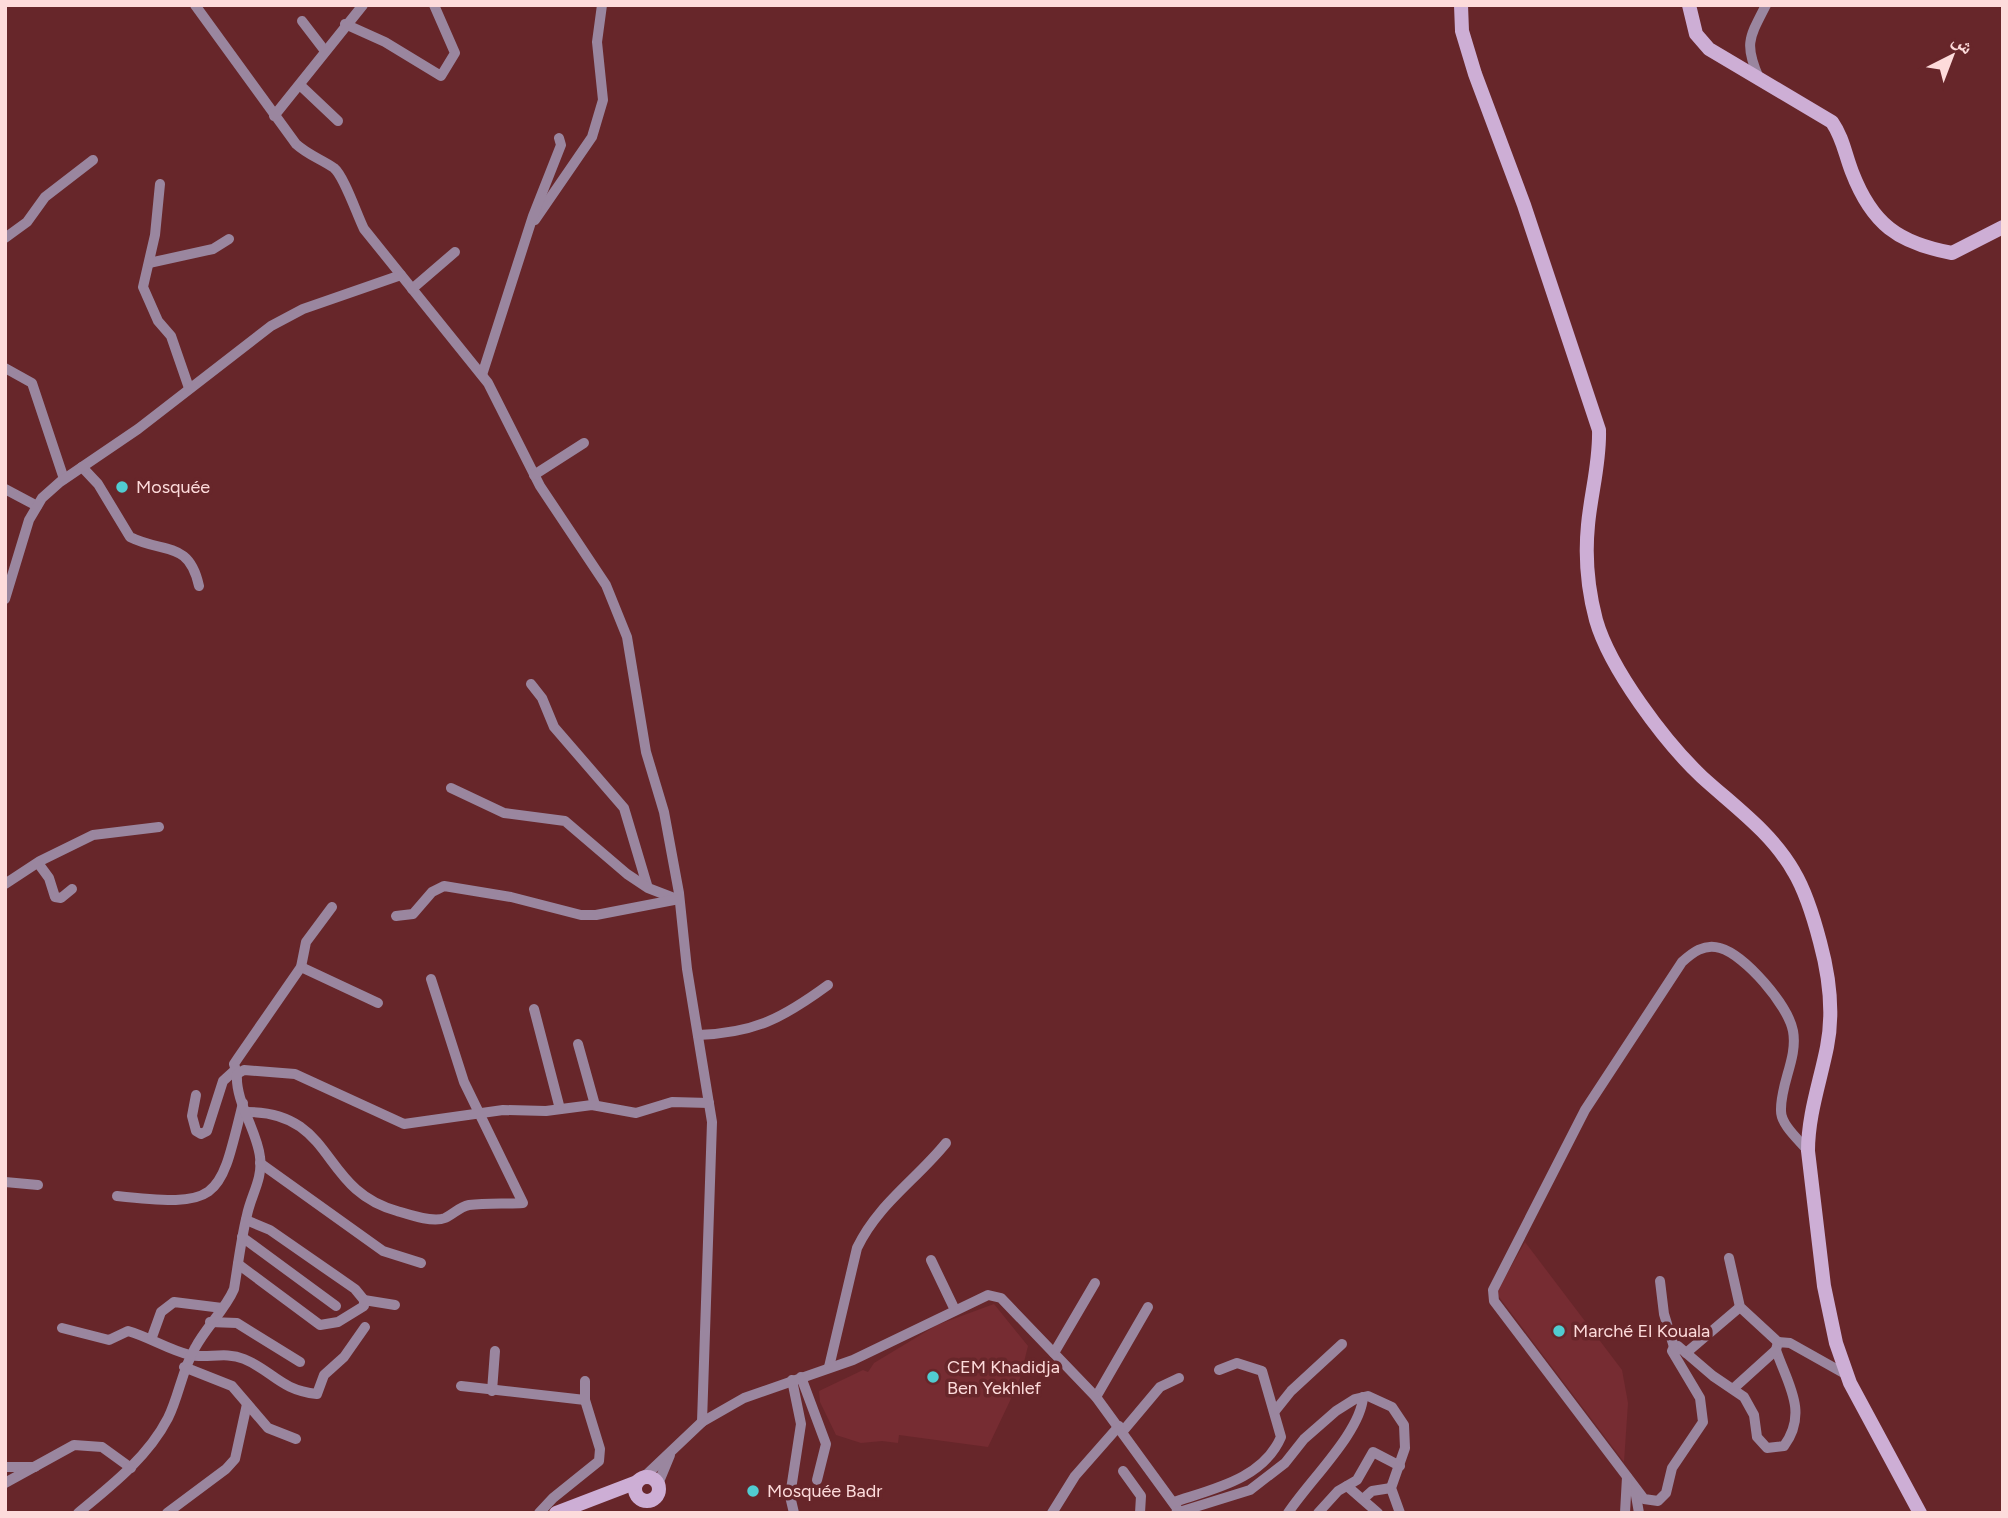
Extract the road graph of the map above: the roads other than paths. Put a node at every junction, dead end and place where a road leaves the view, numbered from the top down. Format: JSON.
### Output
{"nodes":[{"id":1,"x":195,"y":5,"type":"edge"},
{"id":2,"x":434,"y":5,"type":"edge"},
{"id":3,"x":602,"y":5,"type":"edge"},
{"id":4,"x":1461,"y":5,"type":"edge"},
{"id":5,"x":1689,"y":5,"type":"edge"},
{"id":6,"x":1777,"y":5,"type":"edge"},
{"id":7,"x":362,"y":6,"type":"edge"},
{"id":8,"x":1764,"y":8,"type":"edge"},
{"id":9,"x":302,"y":20,"type":"dead end"},
{"id":10,"x":345,"y":24,"type":"junction"},
{"id":11,"x":325,"y":51,"type":"junction"},
{"id":12,"x":1759,"y":78,"type":"junction"},
{"id":13,"x":301,"y":86,"type":"junction"},
{"id":14,"x":274,"y":116,"type":"junction"},
{"id":15,"x":338,"y":121,"type":"dead end"},
{"id":16,"x":559,"y":138,"type":"dead end"},
{"id":17,"x":93,"y":160,"type":"dead end"},
{"id":18,"x":160,"y":184,"type":"dead end"},
{"id":19,"x":2003,"y":227,"type":"edge"},
{"id":20,"x":528,"y":229,"type":"junction"},
{"id":21,"x":5,"y":239,"type":"edge"},
{"id":22,"x":229,"y":239,"type":"dead end"},
{"id":23,"x":455,"y":252,"type":"dead end"},
{"id":24,"x":149,"y":263,"type":"junction"},
{"id":25,"x":401,"y":275,"type":"junction"},
{"id":26,"x":412,"y":289,"type":"junction"},
{"id":27,"x":5,"y":368,"type":"edge"},
{"id":28,"x":482,"y":375,"type":"junction"},
{"id":29,"x":189,"y":388,"type":"junction"},
{"id":30,"x":584,"y":443,"type":"dead end"},
{"id":31,"x":82,"y":467,"type":"junction"},
{"id":32,"x":534,"y":475,"type":"junction"},
{"id":33,"x":64,"y":479,"type":"junction"},
{"id":34,"x":5,"y":489,"type":"edge"},
{"id":35,"x":37,"y":506,"type":"junction"},
{"id":36,"x":199,"y":586,"type":"dead end"},
{"id":37,"x":5,"y":598,"type":"edge"},
{"id":38,"x":531,"y":684,"type":"dead end"},
{"id":39,"x":451,"y":788,"type":"dead end"},
{"id":40,"x":159,"y":827,"type":"dead end"},
{"id":41,"x":38,"y":863,"type":"junction"},
{"id":42,"x":5,"y":884,"type":"edge"},
{"id":43,"x":648,"y":888,"type":"junction"},
{"id":44,"x":72,"y":889,"type":"dead end"},
{"id":45,"x":679,"y":899,"type":"junction"},
{"id":46,"x":332,"y":907,"type":"dead end"},
{"id":47,"x":396,"y":916,"type":"dead end"},
{"id":48,"x":301,"y":967,"type":"junction"},
{"id":49,"x":431,"y":979,"type":"dead end"},
{"id":50,"x":828,"y":985,"type":"dead end"},
{"id":51,"x":379,"y":1003,"type":"dead end"},
{"id":52,"x":534,"y":1009,"type":"dead end"},
{"id":53,"x":698,"y":1035,"type":"junction"},
{"id":54,"x":578,"y":1044,"type":"dead end"},
{"id":55,"x":236,"y":1073,"type":"junction"},
{"id":56,"x":196,"y":1095,"type":"dead end"},
{"id":57,"x":709,"y":1103,"type":"junction"},
{"id":58,"x":596,"y":1105,"type":"junction"},
{"id":59,"x":245,"y":1107,"type":"junction"},
{"id":60,"x":560,"y":1109,"type":"junction"},
{"id":61,"x":480,"y":1112,"type":"junction"},
{"id":62,"x":946,"y":1143,"type":"dead end"},
{"id":63,"x":1808,"y":1151,"type":"junction"},
{"id":64,"x":260,"y":1163,"type":"junction"},
{"id":65,"x":5,"y":1182,"type":"edge"},
{"id":66,"x":38,"y":1185,"type":"dead end"},
{"id":67,"x":117,"y":1196,"type":"dead end"},
{"id":68,"x":246,"y":1220,"type":"junction"},
{"id":69,"x":242,"y":1237,"type":"junction"},
{"id":70,"x":1730,"y":1258,"type":"dead end"},
{"id":71,"x":931,"y":1260,"type":"dead end"},
{"id":72,"x":421,"y":1263,"type":"dead end"},
{"id":73,"x":238,"y":1264,"type":"junction"},
{"id":74,"x":1660,"y":1281,"type":"dead end"},
{"id":75,"x":1095,"y":1283,"type":"dead end"},
{"id":76,"x":364,"y":1300,"type":"junction"},
{"id":77,"x":396,"y":1305,"type":"dead end"},
{"id":78,"x":336,"y":1306,"type":"dead end"},
{"id":79,"x":1148,"y":1307,"type":"dead end"},
{"id":80,"x":1740,"y":1307,"type":"junction"},
{"id":81,"x":222,"y":1308,"type":"junction"},
{"id":82,"x":955,"y":1310,"type":"junction"},
{"id":83,"x":210,"y":1322,"type":"junction"},
{"id":84,"x":365,"y":1327,"type":"dead end"},
{"id":85,"x":62,"y":1328,"type":"dead end"},
{"id":86,"x":152,"y":1337,"type":"junction"},
{"id":87,"x":1342,"y":1345,"type":"dead end"},
{"id":88,"x":1777,"y":1346,"type":"junction"},
{"id":89,"x":1674,"y":1347,"type":"junction"},
{"id":90,"x":495,"y":1352,"type":"dead end"},
{"id":91,"x":1054,"y":1353,"type":"junction"},
{"id":92,"x":1686,"y":1353,"type":"junction"},
{"id":93,"x":191,"y":1355,"type":"junction"},
{"id":94,"x":300,"y":1362,"type":"dead end"},
{"id":95,"x":184,"y":1367,"type":"junction"},
{"id":96,"x":829,"y":1367,"type":"junction"},
{"id":97,"x":1219,"y":1370,"type":"dead end"},
{"id":98,"x":1847,"y":1375,"type":"junction"},
{"id":99,"x":797,"y":1378,"type":"junction"},
{"id":100,"x":1179,"y":1378,"type":"dead end"},
{"id":101,"x":585,"y":1381,"type":"dead end"},
{"id":102,"x":461,"y":1386,"type":"dead end"},
{"id":103,"x":1734,"y":1388,"type":"junction"},
{"id":104,"x":492,"y":1391,"type":"junction"},
{"id":105,"x":1097,"y":1397,"type":"junction"},
{"id":106,"x":1363,"y":1397,"type":"junction"},
{"id":107,"x":585,"y":1400,"type":"junction"},
{"id":108,"x":247,"y":1404,"type":"junction"},
{"id":109,"x":1275,"y":1411,"type":"junction"},
{"id":110,"x":702,"y":1422,"type":"junction"},
{"id":111,"x":1121,"y":1429,"type":"junction"},
{"id":112,"x":296,"y":1439,"type":"dead end"},
{"id":113,"x":671,"y":1454,"type":"junction"},
{"id":114,"x":1400,"y":1466,"type":"junction"},
{"id":115,"x":5,"y":1467,"type":"edge"},
{"id":116,"x":36,"y":1467,"type":"junction"},
{"id":117,"x":131,"y":1468,"type":"junction"},
{"id":118,"x":1123,"y":1471,"type":"dead end"},
{"id":119,"x":1627,"y":1477,"type":"junction"},
{"id":120,"x":817,"y":1480,"type":"dead end"},
{"id":121,"x":5,"y":1483,"type":"edge"},
{"id":122,"x":1347,"y":1486,"type":"junction"},
{"id":123,"x":1634,"y":1486,"type":"junction"},
{"id":124,"x":1391,"y":1488,"type":"junction"},
{"id":125,"x":657,"y":1490,"type":"junction"},
{"id":126,"x":640,"y":1493,"type":"edge"},
{"id":127,"x":1363,"y":1499,"type":"junction"},
{"id":128,"x":1176,"y":1509,"type":"edge"},
{"id":129,"x":78,"y":1513,"type":"edge"},
{"id":130,"x":167,"y":1513,"type":"edge"},
{"id":131,"x":539,"y":1513,"type":"edge"},
{"id":132,"x":556,"y":1513,"type":"edge"},
{"id":133,"x":651,"y":1513,"type":"edge"},
{"id":134,"x":794,"y":1513,"type":"edge"},
{"id":135,"x":1052,"y":1513,"type":"edge"},
{"id":136,"x":1140,"y":1513,"type":"edge"},
{"id":137,"x":1288,"y":1513,"type":"edge"},
{"id":138,"x":1318,"y":1513,"type":"edge"},
{"id":139,"x":1378,"y":1513,"type":"edge"},
{"id":140,"x":1400,"y":1513,"type":"edge"},
{"id":141,"x":1625,"y":1513,"type":"edge"},
{"id":142,"x":1639,"y":1513,"type":"edge"},
{"id":143,"x":1920,"y":1513,"type":"edge"}],
"edges":[{"from":1,"to":14,"type":"street"},
{"from":2,"to":10,"type":"street"},
{"from":3,"to":20,"type":"street"},
{"from":4,"to":63,"type":"main road"},
{"from":5,"to":12,"type":"main road"},
{"from":6,"to":8,"type":"street"},
{"from":7,"to":10,"type":"street"},
{"from":8,"to":12,"type":"street"},
{"from":9,"to":11,"type":"street"},
{"from":10,"to":11,"type":"street"},
{"from":11,"to":13,"type":"street"},
{"from":12,"to":19,"type":"main road"},
{"from":13,"to":14,"type":"street"},
{"from":13,"to":15,"type":"street"},
{"from":14,"to":25,"type":"street"},
{"from":16,"to":20,"type":"street"},
{"from":17,"to":21,"type":"street"},
{"from":18,"to":24,"type":"street"},
{"from":20,"to":28,"type":"street"},
{"from":22,"to":24,"type":"street"},
{"from":23,"to":26,"type":"street"},
{"from":24,"to":29,"type":"street"},
{"from":25,"to":26,"type":"street"},
{"from":25,"to":29,"type":"street"},
{"from":26,"to":28,"type":"street"},
{"from":27,"to":33,"type":"street"},
{"from":28,"to":32,"type":"street"},
{"from":29,"to":31,"type":"street"},
{"from":30,"to":32,"type":"street"},
{"from":31,"to":33,"type":"street"},
{"from":31,"to":36,"type":"street"},
{"from":32,"to":45,"type":"street"},
{"from":33,"to":35,"type":"street"},
{"from":34,"to":35,"type":"street"},
{"from":35,"to":37,"type":"street"},
{"from":38,"to":43,"type":"street"},
{"from":39,"to":43,"type":"street"},
{"from":40,"to":41,"type":"street"},
{"from":41,"to":42,"type":"street"},
{"from":41,"to":44,"type":"street"},
{"from":43,"to":45,"type":"street"},
{"from":45,"to":47,"type":"street"},
{"from":45,"to":53,"type":"street"},
{"from":46,"to":48,"type":"street"},
{"from":48,"to":51,"type":"street"},
{"from":48,"to":55,"type":"street"},
{"from":49,"to":61,"type":"street"},
{"from":50,"to":53,"type":"street"},
{"from":52,"to":60,"type":"street"},
{"from":53,"to":57,"type":"street"},
{"from":54,"to":58,"type":"street"},
{"from":55,"to":56,"type":"street"},
{"from":55,"to":59,"type":"street"},
{"from":55,"to":61,"type":"street"},
{"from":57,"to":58,"type":"street"},
{"from":57,"to":110,"type":"street"},
{"from":58,"to":60,"type":"street"},
{"from":59,"to":61,"type":"street"},
{"from":59,"to":64,"type":"street"},
{"from":59,"to":67,"type":"street"},
{"from":60,"to":61,"type":"street"},
{"from":62,"to":96,"type":"street"},
{"from":63,"to":98,"type":"main road"},
{"from":63,"to":119,"type":"street"},
{"from":64,"to":68,"type":"street"},
{"from":64,"to":72,"type":"street"},
{"from":65,"to":66,"type":"street"},
{"from":68,"to":69,"type":"street"},
{"from":68,"to":76,"type":"street"},
{"from":69,"to":73,"type":"street"},
{"from":69,"to":78,"type":"street"},
{"from":70,"to":80,"type":"street"},
{"from":71,"to":82,"type":"street"},
{"from":73,"to":76,"type":"street"},
{"from":73,"to":81,"type":"street"},
{"from":74,"to":89,"type":"street"},
{"from":75,"to":91,"type":"street"},
{"from":76,"to":77,"type":"street"},
{"from":79,"to":105,"type":"street"},
{"from":80,"to":88,"type":"street"},
{"from":80,"to":92,"type":"street"},
{"from":81,"to":83,"type":"street"},
{"from":81,"to":86,"type":"street"},
{"from":82,"to":91,"type":"street"},
{"from":82,"to":96,"type":"street"},
{"from":83,"to":93,"type":"street"},
{"from":83,"to":94,"type":"street"},
{"from":84,"to":93,"type":"street"},
{"from":85,"to":86,"type":"street"},
{"from":86,"to":93,"type":"street"},
{"from":87,"to":109,"type":"street"},
{"from":88,"to":98,"type":"street"},
{"from":88,"to":103,"type":"street"},
{"from":88,"to":103,"type":"street"},
{"from":89,"to":92,"type":"street"},
{"from":89,"to":123,"type":"street"},
{"from":90,"to":104,"type":"street"},
{"from":91,"to":105,"type":"street"},
{"from":92,"to":103,"type":"street"},
{"from":93,"to":95,"type":"street"},
{"from":95,"to":108,"type":"street"},
{"from":95,"to":117,"type":"street"},
{"from":96,"to":99,"type":"street"},
{"from":97,"to":109,"type":"street"},
{"from":98,"to":143,"type":"main road"},
{"from":99,"to":110,"type":"street"},
{"from":99,"to":120,"type":"street"},
{"from":99,"to":134,"type":"street"},
{"from":100,"to":111,"type":"street"},
{"from":101,"to":107,"type":"street"},
{"from":102,"to":104,"type":"street"},
{"from":104,"to":107,"type":"street"},
{"from":105,"to":111,"type":"street"},
{"from":106,"to":114,"type":"street"},
{"from":106,"to":128,"type":"street"},
{"from":106,"to":137,"type":"street"},
{"from":107,"to":131,"type":"street"},
{"from":108,"to":112,"type":"street"},
{"from":108,"to":130,"type":"street"},
{"from":109,"to":128,"type":"street"},
{"from":110,"to":113,"type":"street"},
{"from":111,"to":128,"type":"street"},
{"from":111,"to":135,"type":"street"},
{"from":113,"to":125,"type":"street"},
{"from":113,"to":126,"type":"street"},
{"from":114,"to":122,"type":"street"},
{"from":114,"to":124,"type":"street"},
{"from":115,"to":116,"type":"street"},
{"from":116,"to":117,"type":"street"},
{"from":116,"to":121,"type":"street"},
{"from":117,"to":129,"type":"street"},
{"from":118,"to":136,"type":"street"},
{"from":119,"to":123,"type":"street"},
{"from":119,"to":141,"type":"street"},
{"from":122,"to":127,"type":"street"},
{"from":122,"to":138,"type":"street"},
{"from":123,"to":142,"type":"street"},
{"from":124,"to":127,"type":"street"},
{"from":124,"to":140,"type":"street"},
{"from":125,"to":126,"type":"main road"},
{"from":125,"to":126,"type":"main road"},
{"from":125,"to":133,"type":"main road"},
{"from":126,"to":132,"type":"main road"},
{"from":127,"to":139,"type":"street"}]}
